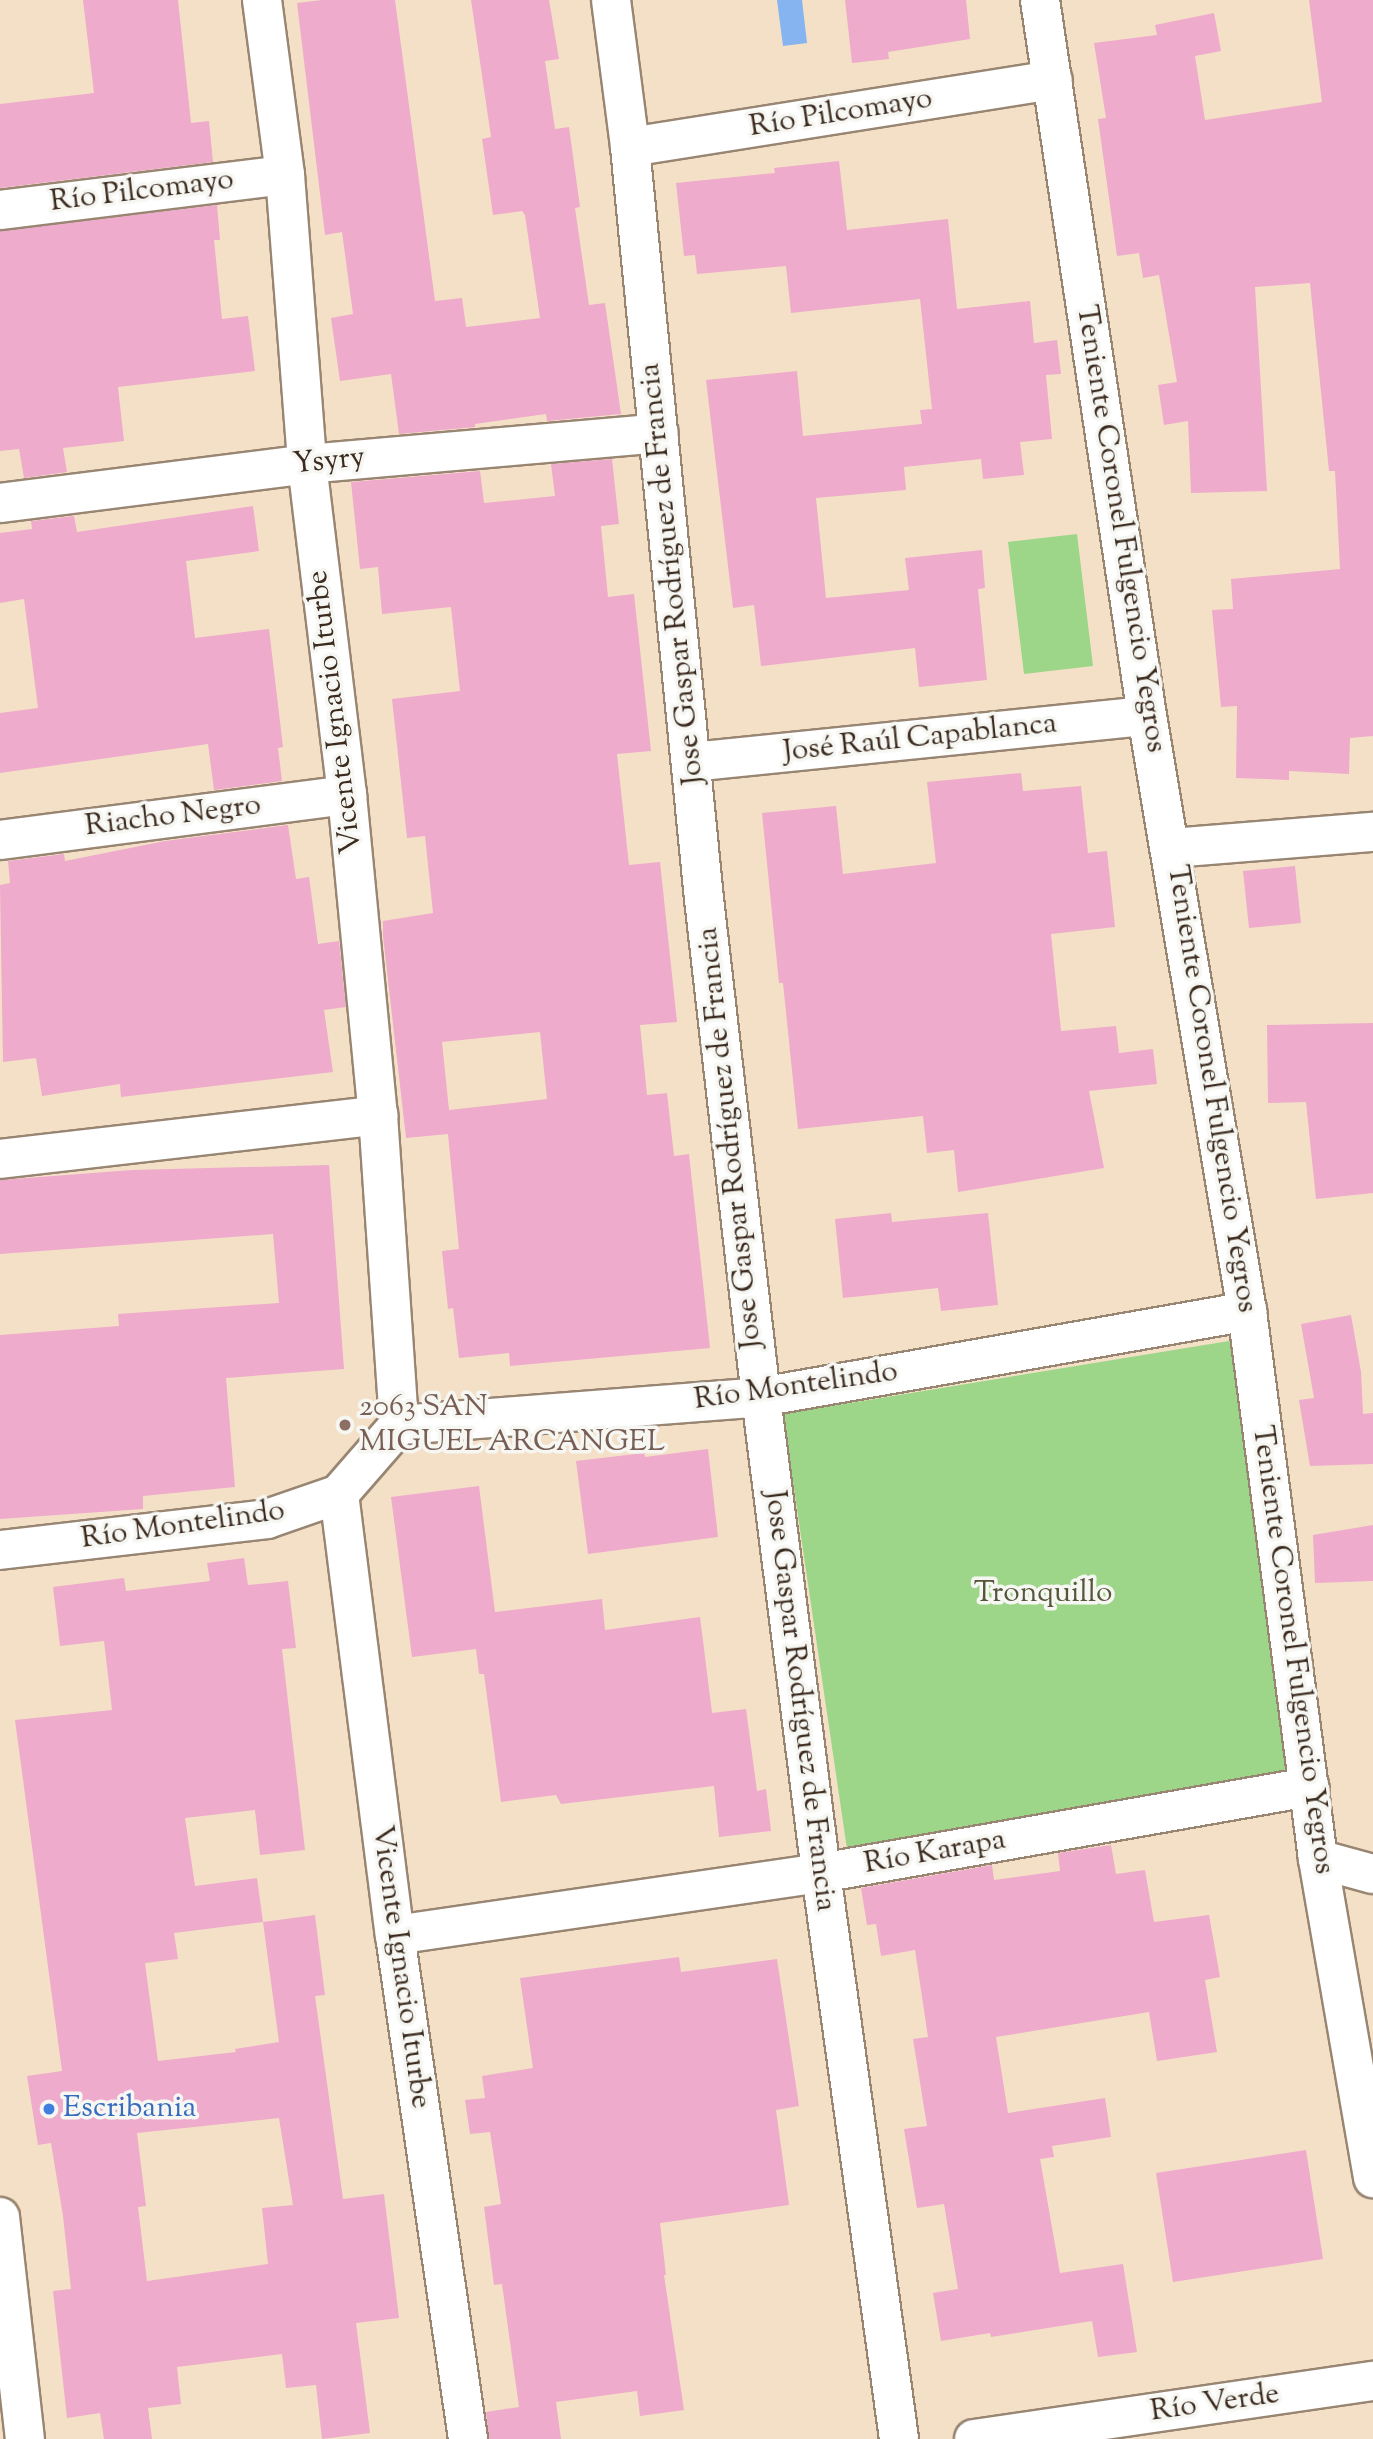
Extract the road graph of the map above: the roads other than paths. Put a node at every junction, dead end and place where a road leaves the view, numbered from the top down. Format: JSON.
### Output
{"nodes":[{"id":1,"x":262,"y":0,"type":"edge"},
{"id":2,"x":611,"y":0,"type":"edge"},
{"id":3,"x":1040,"y":0,"type":"edge"},
{"id":4,"x":1053,"y":80,"type":"junction"},
{"id":5,"x":630,"y":147,"type":"junction"},
{"id":6,"x":285,"y":175,"type":"junction"},
{"id":7,"x":0,"y":210,"type":"edge"},
{"id":8,"x":659,"y":433,"type":"junction"},
{"id":9,"x":307,"y":464,"type":"junction"},
{"id":10,"x":0,"y":503,"type":"edge"},
{"id":11,"x":1147,"y":716,"type":"junction"},
{"id":12,"x":692,"y":762,"type":"junction"},
{"id":13,"x":347,"y":795,"type":"junction"},
{"id":14,"x":1373,"y":832,"type":"edge"},
{"id":15,"x":0,"y":840,"type":"edge"},
{"id":16,"x":1171,"y":848,"type":"junction"},
{"id":17,"x":378,"y":1115,"type":"junction"},
{"id":18,"x":0,"y":1159,"type":"edge"},
{"id":19,"x":1247,"y":1311,"type":"junction"},
{"id":20,"x":761,"y":1397,"type":"junction"},
{"id":21,"x":399,"y":1425,"type":"junction"},
{"id":22,"x":339,"y":1494,"type":"junction"},
{"id":23,"x":0,"y":1550,"type":"edge"},
{"id":24,"x":1309,"y":1787,"type":"junction"},
{"id":25,"x":1318,"y":1859,"type":"junction"},
{"id":26,"x":821,"y":1873,"type":"junction"},
{"id":27,"x":1373,"y":1874,"type":"edge"},
{"id":28,"x":394,"y":1935,"type":"junction"},
{"id":29,"x":1373,"y":2178,"type":"edge"},
{"id":30,"x":0,"y":2217,"type":"edge"},
{"id":31,"x":1373,"y":2381,"type":"edge"},
{"id":32,"x":24,"y":2439,"type":"edge"},
{"id":33,"x":468,"y":2439,"type":"edge"},
{"id":34,"x":899,"y":2439,"type":"edge"},
{"id":35,"x":974,"y":2439,"type":"edge"}],
"edges":[{"from":1,"to":6,"type":"street","name":"Vicente Ignacio Iturbe"},
{"from":2,"to":5,"type":"street","name":"Jose Gaspar Rodríguez de Francia"},
{"from":3,"to":4,"type":"street","name":"Teniente Coronel Fulgencio Yegros"},
{"from":4,"to":5,"type":"street","name":"Río Pilcomayo"},
{"from":4,"to":11,"type":"street","name":"Teniente Coronel Fulgencio Yegros"},
{"from":5,"to":8,"type":"street","name":"Jose Gaspar Rodríguez de Francia"},
{"from":6,"to":7,"type":"street","name":"Río Pilcomayo"},
{"from":6,"to":9,"type":"street","name":"Vicente Ignacio Iturbe"},
{"from":8,"to":9,"type":"street","name":"Ysyry"},
{"from":8,"to":12,"type":"street","name":"Jose Gaspar Rodríguez de Francia"},
{"from":9,"to":10,"type":"street","name":"Ysyry"},
{"from":9,"to":13,"type":"street","name":"Vicente Ignacio Iturbe"},
{"from":11,"to":12,"type":"street","name":"José Raúl Capablanca"},
{"from":11,"to":16,"type":"street","name":"Teniente Coronel Fulgencio Yegros"},
{"from":12,"to":20,"type":"street","name":"Jose Gaspar Rodríguez de Francia"},
{"from":13,"to":15,"type":"street","name":"Riacho Negro"},
{"from":13,"to":17,"type":"street","name":"Vicente Ignacio Iturbe"},
{"from":14,"to":16,"type":"street"},
{"from":16,"to":19,"type":"street","name":"Teniente Coronel Fulgencio Yegros"},
{"from":17,"to":18,"type":"street"},
{"from":17,"to":21,"type":"street","name":"Vicente Ignacio Iturbe"},
{"from":19,"to":20,"type":"street","name":"Río Montelindo"},
{"from":19,"to":24,"type":"street","name":"Teniente Coronel Fulgencio Yegros"},
{"from":20,"to":21,"type":"street","name":"Río Montelindo"},
{"from":20,"to":26,"type":"street","name":"Jose Gaspar Rodríguez de Francia"},
{"from":21,"to":22,"type":"street","name":"Río Montelindo"},
{"from":22,"to":23,"type":"street","name":"Río Montelindo"},
{"from":22,"to":28,"type":"street","name":"Vicente Ignacio Iturbe"},
{"from":24,"to":25,"type":"street","name":"Teniente Coronel Fulgencio Yegros"},
{"from":24,"to":26,"type":"street","name":"Río Karapa"},
{"from":25,"to":27,"type":"street"},
{"from":25,"to":29,"type":"street","name":"Teniente Coronel Fulgencio Yegros"},
{"from":26,"to":28,"type":"street","name":"Río Karapa"},
{"from":26,"to":34,"type":"street","name":"Jose Gaspar Rodríguez de Francia"},
{"from":28,"to":33,"type":"street","name":"Vicente Ignacio Iturbe"},
{"from":30,"to":32,"type":"street"},
{"from":31,"to":35,"type":"street","name":"Río Verde"}]}
